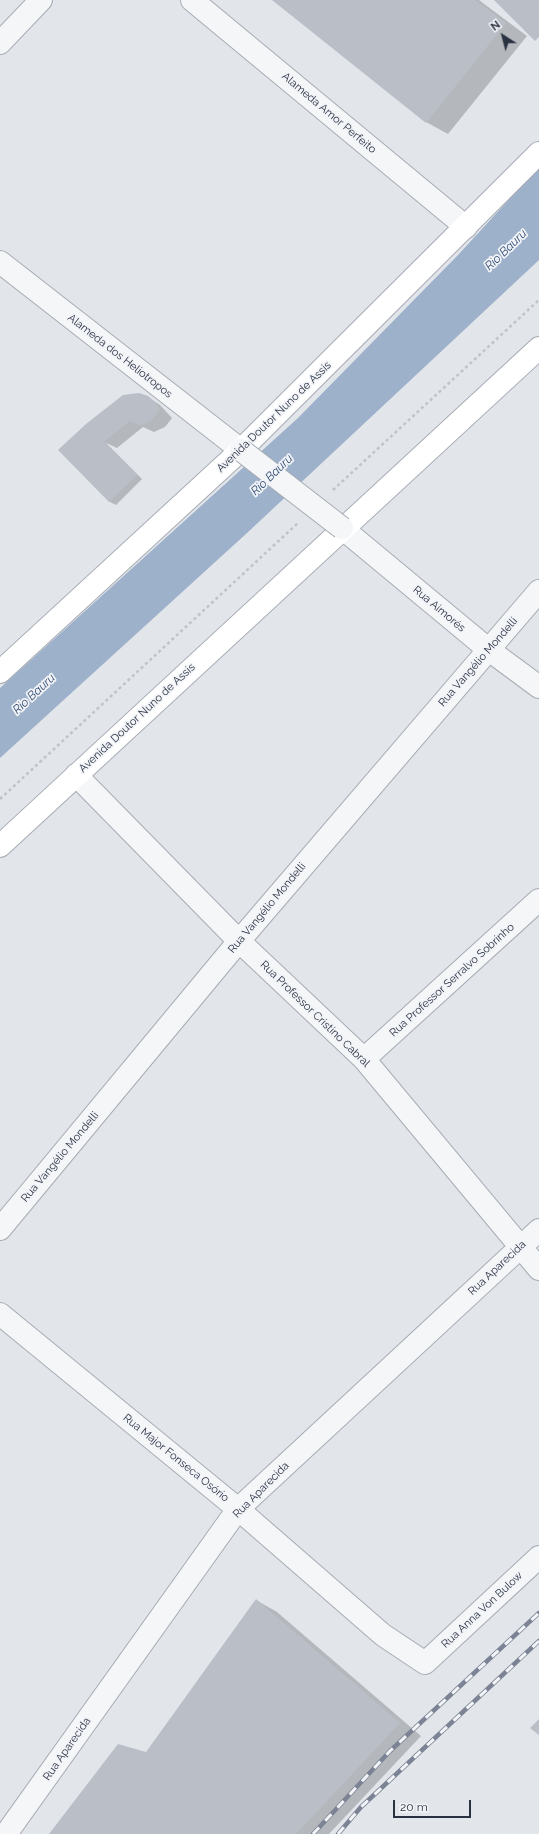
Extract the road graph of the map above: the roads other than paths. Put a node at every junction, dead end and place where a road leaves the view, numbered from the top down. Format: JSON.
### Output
{"nodes":[{"id":1,"x":40,"y":0,"type":"edge"},
{"id":2,"x":192,"y":0,"type":"edge"},
{"id":3,"x":0,"y":43,"type":"edge"},
{"id":4,"x":539,"y":153,"type":"edge"},
{"id":5,"x":466,"y":227,"type":"junction"},
{"id":6,"x":0,"y":262,"type":"edge"},
{"id":7,"x":539,"y":348,"type":"edge"},
{"id":8,"x":241,"y":450,"type":"junction"},
{"id":9,"x":342,"y":528,"type":"junction"},
{"id":10,"x":539,"y":591,"type":"edge"},
{"id":11,"x":489,"y":650,"type":"junction"},
{"id":12,"x":0,"y":672,"type":"edge"},
{"id":13,"x":539,"y":687,"type":"edge"},
{"id":14,"x":76,"y":775,"type":"junction"},
{"id":15,"x":0,"y":846,"type":"edge"},
{"id":16,"x":539,"y":900,"type":"edge"},
{"id":17,"x":239,"y":941,"type":"junction"},
{"id":18,"x":364,"y":1059,"type":"junction"},
{"id":19,"x":0,"y":1229,"type":"edge"},
{"id":20,"x":539,"y":1230,"type":"edge"},
{"id":21,"x":520,"y":1247,"type":"junction"},
{"id":22,"x":539,"y":1268,"type":"edge"},
{"id":23,"x":0,"y":1314,"type":"edge"},
{"id":24,"x":238,"y":1509,"type":"junction"},
{"id":25,"x":539,"y":1557,"type":"edge"},
{"id":26,"x":425,"y":1663,"type":"joint"},
{"id":27,"x":6,"y":1834,"type":"edge"}],
"edges":[{"from":1,"to":3,"type":"street"},
{"from":2,"to":5,"type":"street","name":"Alameda Amor Perfeito"},
{"from":4,"to":5,"type":"main road","name":"Avenida Doutor Nuno de Assis"},
{"from":5,"to":8,"type":"main road","name":"Avenida Doutor Nuno de Assis"},
{"from":6,"to":8,"type":"street","name":"Alameda dos Heliotropos"},
{"from":7,"to":9,"type":"main road","name":"Avenida Doutor Nuno de Assis"},
{"from":8,"to":9,"type":"street","name":"Alameda dos Heliotropos","bridge":true},
{"from":8,"to":12,"type":"main road","name":"Avenida Doutor Nuno de Assis"},
{"from":9,"to":11,"type":"street","name":"Rua Aimorés"},
{"from":9,"to":14,"type":"main road","name":"Avenida Doutor Nuno de Assis"},
{"from":10,"to":11,"type":"street","name":"Rua Vangélio Mondelli"},
{"from":11,"to":13,"type":"street","name":"Rua Aimorés"},
{"from":11,"to":17,"type":"street","name":"Rua Vangélio Mondelli"},
{"from":14,"to":15,"type":"main road","name":"Avenida Doutor Nuno de Assis"},
{"from":14,"to":17,"type":"street","name":"Rua Professor Cristino Cabral"},
{"from":16,"to":18,"type":"street","name":"Rua Professor Serralvo Sobrinho"},
{"from":17,"to":18,"type":"street","name":"Rua Professor Cristino Cabral"},
{"from":17,"to":19,"type":"street","name":"Rua Vangélio Mondelli"},
{"from":18,"to":21,"type":"street","name":"Rua Professor Cristino Cabral"},
{"from":20,"to":21,"type":"street","name":"Rua Aparecida"},
{"from":21,"to":22,"type":"street","name":"Rua Professor Cristino Cabral"},
{"from":21,"to":24,"type":"street","name":"Rua Aparecida"},
{"from":23,"to":24,"type":"street","name":"Rua Major Fonseca Osório"},
{"from":24,"to":26,"type":"street","name":"Rua Major Fonseca Osório"},
{"from":24,"to":27,"type":"street","name":"Rua Aparecida"},
{"from":25,"to":26,"type":"street","name":"Rua Anna Von Bulow"}]}
